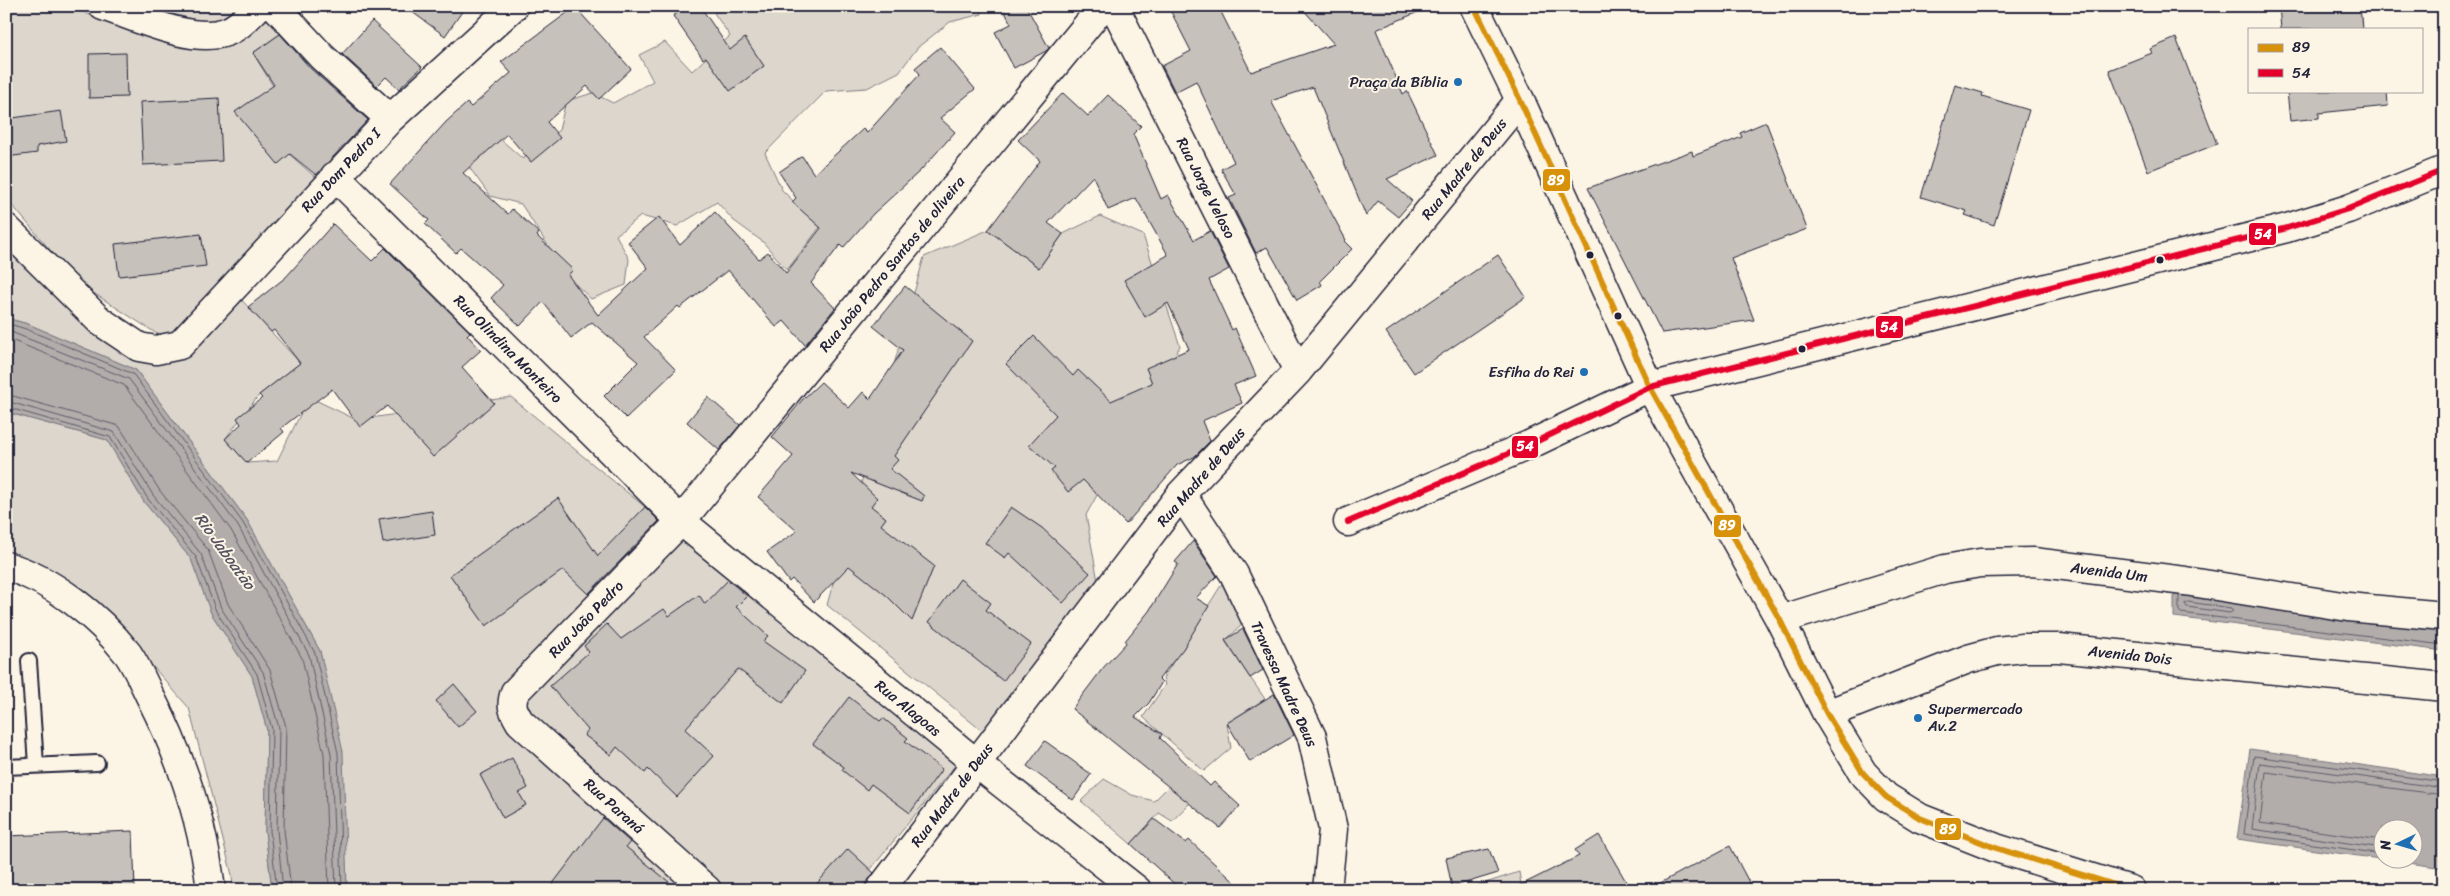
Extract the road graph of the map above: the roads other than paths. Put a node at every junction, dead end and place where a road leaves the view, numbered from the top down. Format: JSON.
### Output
{"nodes":[{"id":1,"x":103,"y":6,"type":"edge"},
{"id":2,"x":259,"y":6,"type":"edge"},
{"id":3,"x":276,"y":6,"type":"edge"},
{"id":4,"x":514,"y":6,"type":"edge"},
{"id":5,"x":1103,"y":6,"type":"edge"},
{"id":6,"x":1114,"y":6,"type":"edge"},
{"id":7,"x":1474,"y":6,"type":"edge"},
{"id":8,"x":1520,"y":100,"type":"junction"},
{"id":9,"x":390,"y":120,"type":"junction"},
{"id":10,"x":2444,"y":170,"type":"edge"},
{"id":11,"x":335,"y":176,"type":"junction"},
{"id":12,"x":6,"y":228,"type":"edge"},
{"id":13,"x":1298,"y":371,"type":"junction"},
{"id":14,"x":1650,"y":387,"type":"junction"},
{"id":15,"x":1182,"y":494,"type":"junction"},
{"id":16,"x":681,"y":521,"type":"junction"},
{"id":17,"x":1348,"y":522,"type":"dead end"},
{"id":18,"x":6,"y":566,"type":"edge"},
{"id":19,"x":2444,"y":616,"type":"edge"},
{"id":20,"x":1780,"y":620,"type":"junction"},
{"id":21,"x":29,"y":661,"type":"dead end"},
{"id":22,"x":2444,"y":687,"type":"edge"},
{"id":23,"x":1827,"y":714,"type":"junction"},
{"id":24,"x":520,"y":722,"type":"joint"},
{"id":25,"x":97,"y":763,"type":"dead end"},
{"id":26,"x":976,"y":764,"type":"junction"},
{"id":27,"x":36,"y":765,"type":"junction"},
{"id":28,"x":6,"y":767,"type":"edge"},
{"id":29,"x":212,"y":890,"type":"edge"},
{"id":30,"x":707,"y":890,"type":"edge"},
{"id":31,"x":880,"y":890,"type":"edge"},
{"id":32,"x":1137,"y":890,"type":"edge"},
{"id":33,"x":1327,"y":890,"type":"edge"},
{"id":34,"x":2131,"y":890,"type":"edge"}],
"edges":[{"from":1,"to":2,"type":"street"},
{"from":3,"to":9,"type":"street"},
{"from":4,"to":9,"type":"street","name":"Rua Dom Pedro I"},
{"from":5,"to":16,"type":"street","name":"Rua João Pedro Santos de oliveira"},
{"from":6,"to":13,"type":"street","name":"Rua Jorge Veloso"},
{"from":7,"to":8,"type":"street"},
{"from":8,"to":13,"type":"street","name":"Rua Madre de Deus"},
{"from":8,"to":14,"type":"street"},
{"from":9,"to":11,"type":"street","name":"Rua Dom Pedro I"},
{"from":10,"to":14,"type":"street"},
{"from":11,"to":12,"type":"street","name":"Rua Dom Pedro I"},
{"from":11,"to":16,"type":"street","name":"Rua Olindina Monteiro"},
{"from":13,"to":15,"type":"street","name":"Rua Madre de Deus"},
{"from":14,"to":17,"type":"street"},
{"from":14,"to":20,"type":"street"},
{"from":15,"to":26,"type":"street","name":"Rua Madre de Deus"},
{"from":15,"to":33,"type":"street","name":"Travessa Madre Deus"},
{"from":16,"to":24,"type":"street","name":"Rua João Pedro"},
{"from":16,"to":26,"type":"street","name":"Rua Alagoas"},
{"from":18,"to":29,"type":"street"},
{"from":19,"to":20,"type":"street","name":"Avenida Um"},
{"from":20,"to":23,"type":"street"},
{"from":21,"to":27,"type":"lane"},
{"from":22,"to":23,"type":"street","name":"Avenida Dois"},
{"from":23,"to":34,"type":"street"},
{"from":24,"to":30,"type":"street","name":"Rua Paraná"},
{"from":25,"to":27,"type":"lane"},
{"from":26,"to":31,"type":"street","name":"Rua Madre de Deus"},
{"from":26,"to":32,"type":"street","name":"Rua Alagoas"},
{"from":27,"to":28,"type":"lane"}]}
